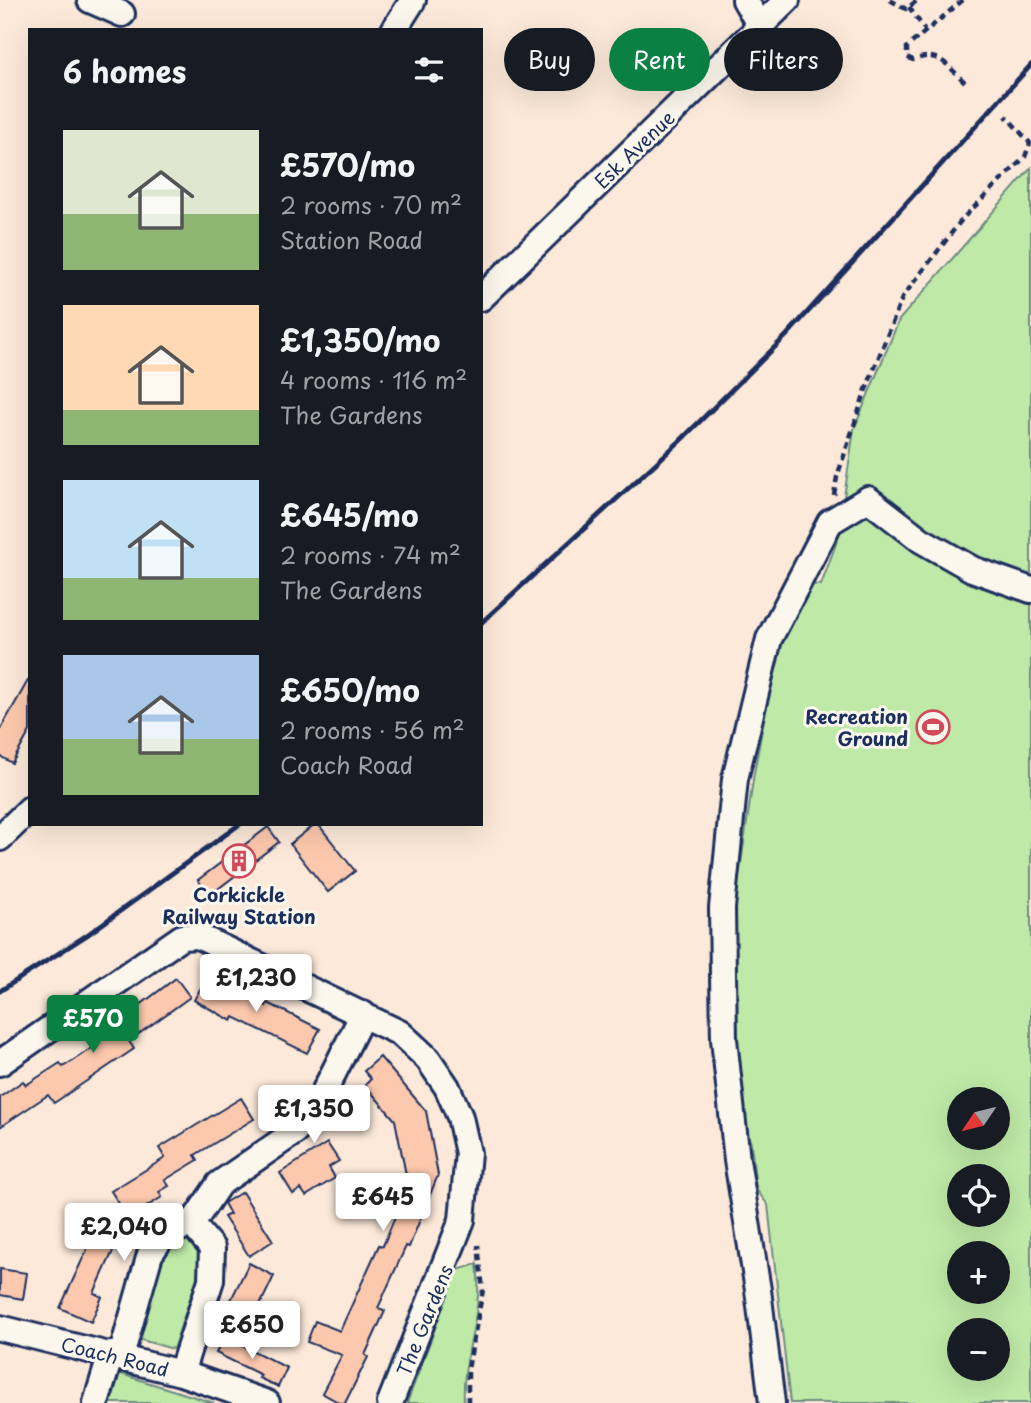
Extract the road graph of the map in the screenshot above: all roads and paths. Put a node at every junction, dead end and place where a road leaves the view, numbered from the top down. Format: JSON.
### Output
{"nodes":[{"id":1,"x":90,"y":0,"type":"edge"},
{"id":2,"x":413,"y":0,"type":"edge"},
{"id":3,"x":745,"y":0,"type":"edge"},
{"id":4,"x":787,"y":0,"type":"edge"},
{"id":5,"x":890,"y":0,"type":"edge"},
{"id":6,"x":918,"y":0,"type":"edge"},
{"id":7,"x":963,"y":0,"type":"edge"},
{"id":8,"x":909,"y":7,"type":"junction"},
{"id":9,"x":123,"y":15,"type":"edge"},
{"id":10,"x":760,"y":26,"type":"junction"},
{"id":11,"x":395,"y":28,"type":"edge"},
{"id":12,"x":926,"y":30,"type":"junction"},
{"id":13,"x":965,"y":82,"type":"dead end"},
{"id":14,"x":1006,"y":116,"type":"dead end"},
{"id":15,"x":483,"y":296,"type":"edge"},
{"id":16,"x":830,"y":522,"type":"junction"},
{"id":17,"x":1031,"y":590,"type":"edge"},
{"id":18,"x":28,"y":811,"type":"edge"},
{"id":19,"x":0,"y":838,"type":"edge"},
{"id":20,"x":363,"y":1014,"type":"junction"},
{"id":21,"x":0,"y":1063,"type":"edge"},
{"id":22,"x":192,"y":1224,"type":"junction"},
{"id":23,"x":477,"y":1238,"type":"dead end"},
{"id":24,"x":0,"y":1328,"type":"edge"},
{"id":25,"x":116,"y":1355,"type":"junction"},
{"id":26,"x":181,"y":1373,"type":"junction"},
{"id":27,"x":96,"y":1403,"type":"edge"},
{"id":28,"x":267,"y":1403,"type":"edge"},
{"id":29,"x":390,"y":1403,"type":"edge"},
{"id":30,"x":468,"y":1403,"type":"edge"},
{"id":31,"x":772,"y":1403,"type":"edge"}],
"edges":[{"from":1,"to":9,"type":"street"},
{"from":2,"to":11,"type":"street"},
{"from":3,"to":10,"type":"street"},
{"from":4,"to":10,"type":"street","name":"Esk Avenue"},
{"from":5,"to":8,"type":"path"},
{"from":6,"to":8,"type":"path"},
{"from":7,"to":12,"type":"path"},
{"from":8,"to":12,"type":"path"},
{"from":10,"to":15,"type":"street","name":"Esk Avenue"},
{"from":12,"to":13,"type":"path"},
{"from":14,"to":16,"type":"path"},
{"from":16,"to":17,"type":"street"},
{"from":16,"to":31,"type":"street"},
{"from":18,"to":19,"type":"street"},
{"from":20,"to":21,"type":"street","name":"The Gardens"},
{"from":20,"to":22,"type":"street"},
{"from":20,"to":29,"type":"street","name":"The Gardens"},
{"from":22,"to":25,"type":"street"},
{"from":22,"to":26,"type":"street"},
{"from":23,"to":30,"type":"path"},
{"from":24,"to":25,"type":"street","name":"Coach Road"},
{"from":25,"to":26,"type":"street","name":"Coach Road"},
{"from":25,"to":27,"type":"street"},
{"from":26,"to":28,"type":"street","name":"Coach Road"}]}
